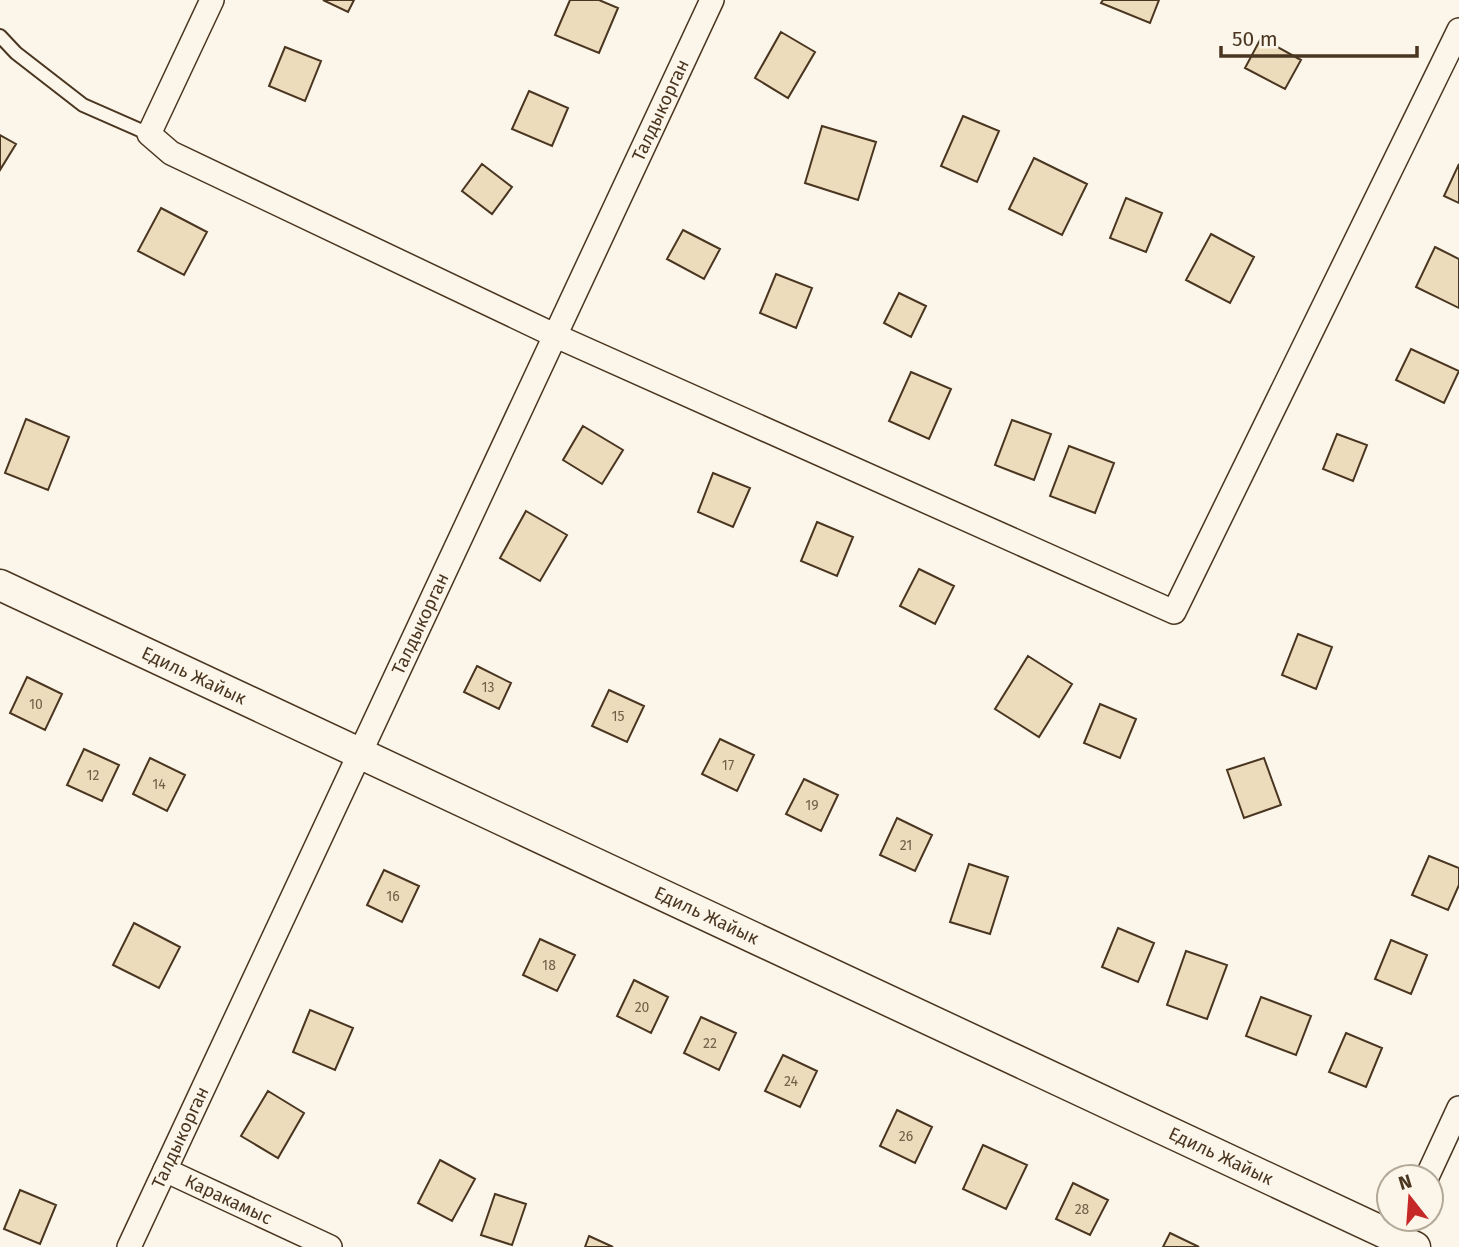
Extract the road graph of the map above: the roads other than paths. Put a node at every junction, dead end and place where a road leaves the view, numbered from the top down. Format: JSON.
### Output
{"nodes":[{"id":1,"x":212,"y":0,"type":"edge"},
{"id":2,"x":712,"y":0,"type":"edge"},
{"id":3,"x":1459,"y":30,"type":"edge"},
{"id":4,"x":0,"y":36,"type":"edge"},
{"id":5,"x":149,"y":134,"type":"junction"},
{"id":6,"x":556,"y":336,"type":"junction"},
{"id":7,"x":0,"y":585,"type":"edge"},
{"id":8,"x":360,"y":753,"type":"junction"},
{"id":9,"x":1459,"y":1108,"type":"edge"},
{"id":10,"x":1433,"y":1163,"type":"edge"},
{"id":11,"x":165,"y":1170,"type":"junction"},
{"id":12,"x":1404,"y":1238,"type":"edge"},
{"id":13,"x":129,"y":1247,"type":"edge"},
{"id":14,"x":330,"y":1247,"type":"edge"}],
"edges":[{"from":1,"to":5,"type":"street"},
{"from":2,"to":6,"type":"street","name":"Талдыкорган"},
{"from":3,"to":6,"type":"street"},
{"from":4,"to":5,"type":"lane"},
{"from":5,"to":6,"type":"street"},
{"from":6,"to":8,"type":"street","name":"Талдыкорган"},
{"from":7,"to":8,"type":"street","name":"Едиль Жайык"},
{"from":8,"to":11,"type":"street","name":"Талдыкорган"},
{"from":8,"to":12,"type":"street","name":"Едиль Жайык"},
{"from":9,"to":10,"type":"street"},
{"from":11,"to":13,"type":"street","name":"Талдыкорган"},
{"from":11,"to":14,"type":"street","name":"Каракамыс"}]}
